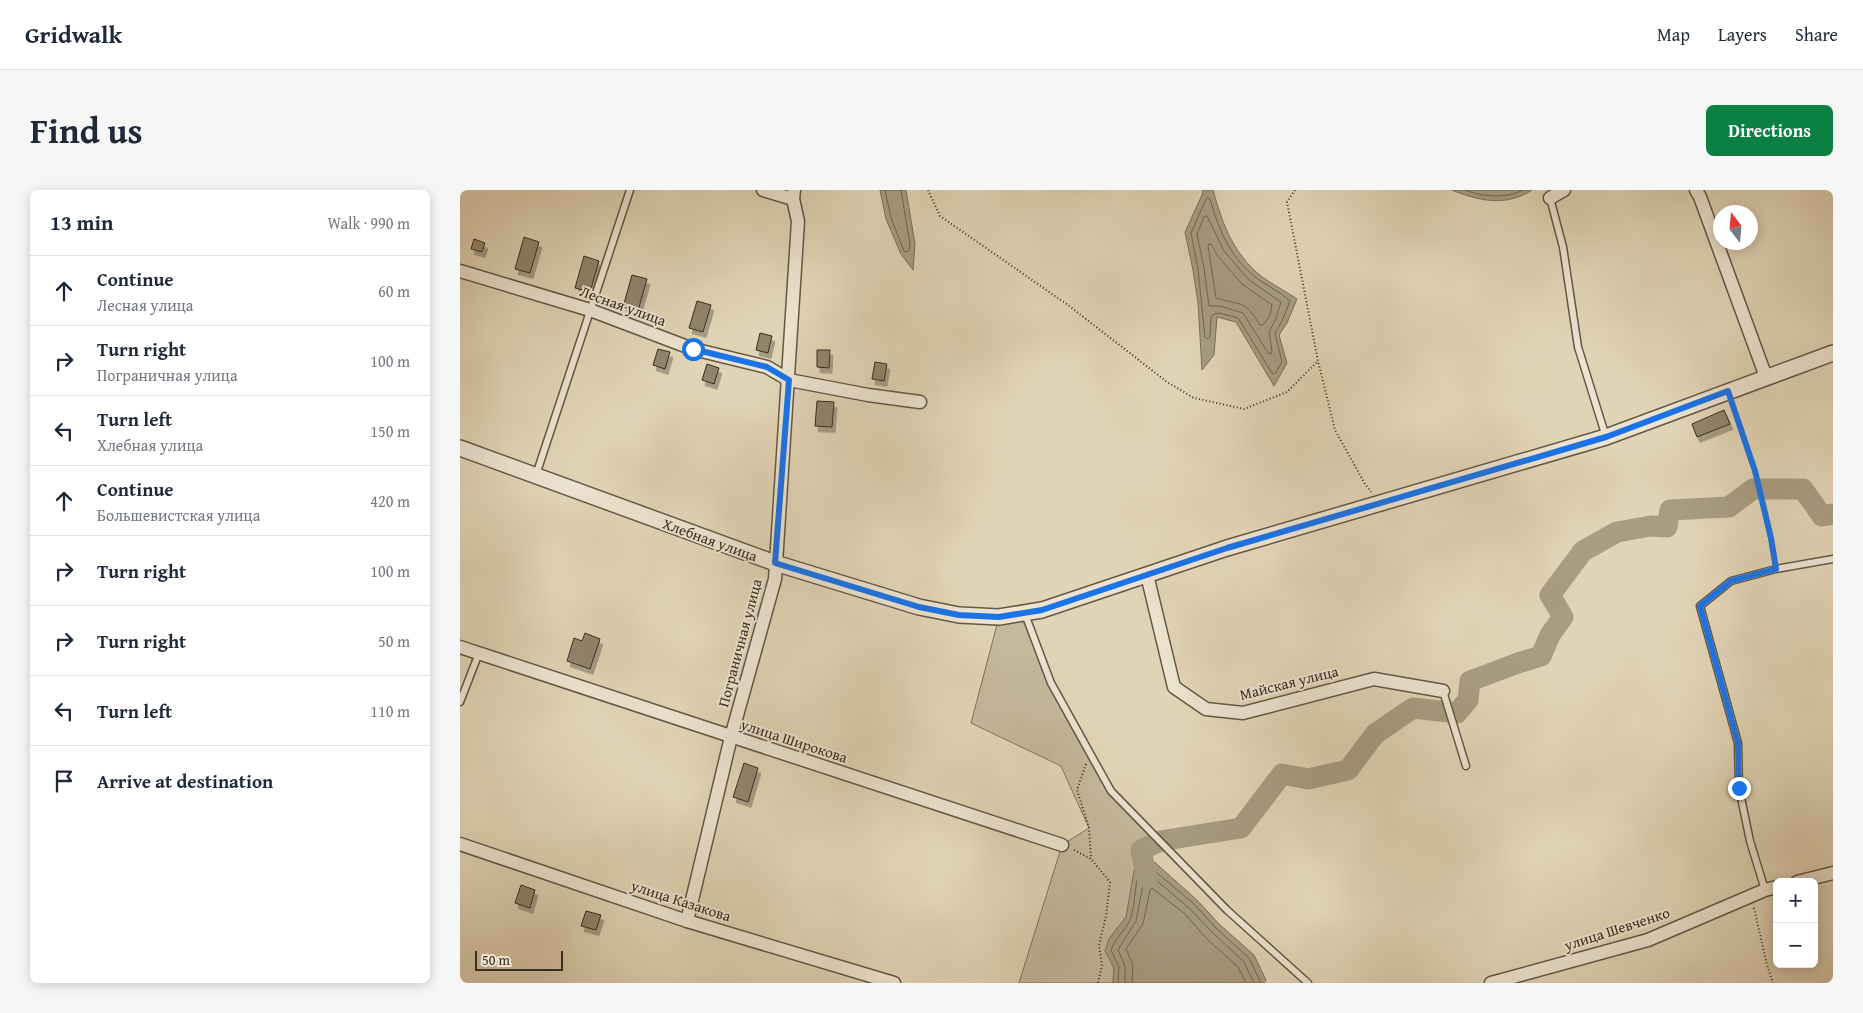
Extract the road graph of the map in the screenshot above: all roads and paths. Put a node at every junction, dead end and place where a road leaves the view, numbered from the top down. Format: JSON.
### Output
{"nodes":[{"id":1,"x":630,"y":190,"type":"edge"},
{"id":2,"x":763,"y":190,"type":"edge"},
{"id":3,"x":928,"y":190,"type":"edge"},
{"id":4,"x":1295,"y":190,"type":"edge"},
{"id":5,"x":1564,"y":190,"type":"edge"},
{"id":6,"x":1696,"y":190,"type":"edge"},
{"id":7,"x":794,"y":195,"type":"edge"},
{"id":8,"x":1550,"y":198,"type":"joint"},
{"id":9,"x":460,"y":271,"type":"edge"},
{"id":10,"x":590,"y":310,"type":"junction"},
{"id":11,"x":1833,"y":353,"type":"edge"},
{"id":12,"x":1318,"y":361,"type":"junction"},
{"id":13,"x":1766,"y":377,"type":"junction"},
{"id":14,"x":789,"y":380,"type":"junction"},
{"id":15,"x":1728,"y":391,"type":"junction"},
{"id":16,"x":920,"y":402,"type":"dead end"},
{"id":17,"x":1606,"y":437,"type":"junction"},
{"id":18,"x":460,"y":448,"type":"edge"},
{"id":19,"x":535,"y":476,"type":"junction"},
{"id":20,"x":1382,"y":502,"type":"junction"},
{"id":21,"x":1833,"y":559,"type":"edge"},
{"id":22,"x":775,"y":563,"type":"junction"},
{"id":23,"x":1776,"y":569,"type":"junction"},
{"id":24,"x":1147,"y":575,"type":"junction"},
{"id":25,"x":1025,"y":613,"type":"junction"},
{"id":26,"x":460,"y":647,"type":"edge"},
{"id":27,"x":479,"y":653,"type":"junction"},
{"id":28,"x":1443,"y":691,"type":"joint"},
{"id":29,"x":460,"y":702,"type":"edge"},
{"id":30,"x":731,"y":737,"type":"junction"},
{"id":31,"x":1090,"y":753,"type":"junction"},
{"id":32,"x":1466,"y":766,"type":"dead end"},
{"id":33,"x":460,"y":844,"type":"edge"},
{"id":34,"x":1062,"y":845,"type":"joint"},
{"id":35,"x":1091,"y":859,"type":"junction"},
{"id":36,"x":1833,"y":873,"type":"edge"},
{"id":37,"x":1813,"y":878,"type":"edge"},
{"id":38,"x":1771,"y":888,"type":"edge"},
{"id":39,"x":1751,"y":896,"type":"junction"},
{"id":40,"x":687,"y":921,"type":"junction"},
{"id":41,"x":894,"y":983,"type":"edge"},
{"id":42,"x":1098,"y":983,"type":"edge"},
{"id":43,"x":1308,"y":983,"type":"edge"},
{"id":44,"x":1492,"y":983,"type":"edge"},
{"id":45,"x":1773,"y":983,"type":"edge"}],
"edges":[{"from":1,"to":10,"type":"lane"},
{"from":2,"to":7,"type":"street"},
{"from":3,"to":12,"type":"path"},
{"from":4,"to":12,"type":"path"},
{"from":5,"to":8,"type":"street"},
{"from":6,"to":13,"type":"street"},
{"from":7,"to":14,"type":"street","name":"Пограничная улица"},
{"from":8,"to":17,"type":"lane"},
{"from":9,"to":10,"type":"street","name":"Лесная улица"},
{"from":10,"to":14,"type":"street","name":"Лесная улица"},
{"from":10,"to":19,"type":"lane"},
{"from":11,"to":13,"type":"street","name":"Хлебная улица"},
{"from":12,"to":20,"type":"path"},
{"from":13,"to":15,"type":"street","name":"Хлебная улица"},
{"from":14,"to":16,"type":"street","name":"Лесная улица"},
{"from":14,"to":22,"type":"street","name":"Пограничная улица"},
{"from":15,"to":17,"type":"street","name":"Хлебная улица"},
{"from":15,"to":23,"type":"path"},
{"from":17,"to":20,"type":"street","name":"Хлебная улица"},
{"from":18,"to":19,"type":"street","name":"Хлебная улица"},
{"from":19,"to":22,"type":"street","name":"Хлебная улица"},
{"from":20,"to":24,"type":"street","name":"Хлебная улица"},
{"from":21,"to":23,"type":"lane"},
{"from":22,"to":25,"type":"street","name":"Хлебная улица"},
{"from":22,"to":30,"type":"street","name":"Пограничная улица"},
{"from":23,"to":38,"type":"lane"},
{"from":24,"to":25,"type":"street","name":"Хлебная улица"},
{"from":24,"to":28,"type":"street","name":"Майская улица"},
{"from":25,"to":31,"type":"lane"},
{"from":26,"to":27,"type":"street","name":"улица Широкова"},
{"from":27,"to":29,"type":"lane"},
{"from":27,"to":30,"type":"street","name":"улица Широкова"},
{"from":28,"to":32,"type":"lane"},
{"from":30,"to":34,"type":"street","name":"улица Широкова"},
{"from":30,"to":40,"type":"street","name":"Пограничная улица"},
{"from":31,"to":35,"type":"path"},
{"from":31,"to":43,"type":"lane"},
{"from":33,"to":40,"type":"street","name":"улица Казакова"},
{"from":34,"to":35,"type":"path"},
{"from":35,"to":42,"type":"path"},
{"from":36,"to":37,"type":"street"},
{"from":38,"to":39,"type":"street","name":"улица Шевченко"},
{"from":39,"to":44,"type":"street","name":"улица Шевченко"},
{"from":39,"to":45,"type":"path"},
{"from":40,"to":41,"type":"street","name":"улица Казакова"}]}
